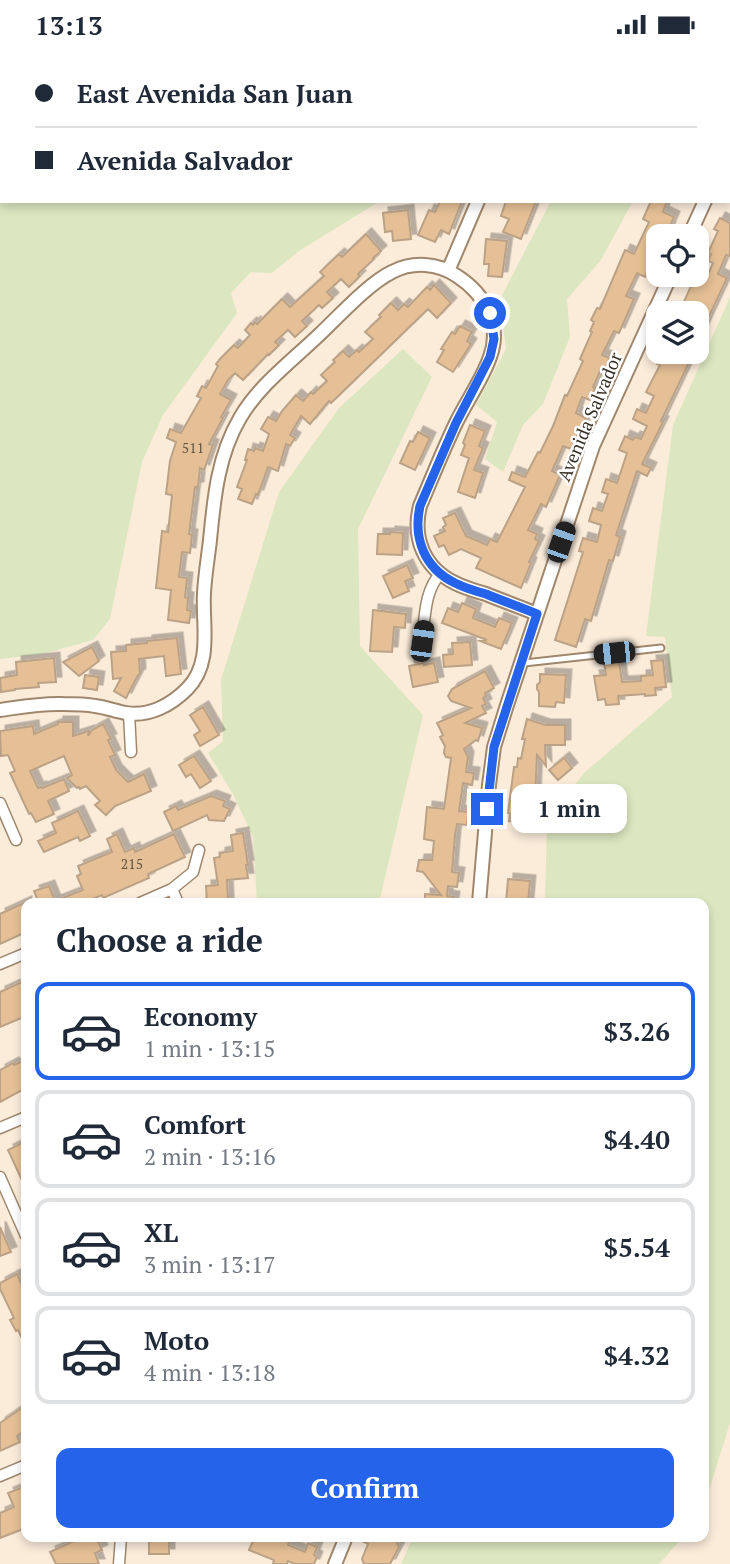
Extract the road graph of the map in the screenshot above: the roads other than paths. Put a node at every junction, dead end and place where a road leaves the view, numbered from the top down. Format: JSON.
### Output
{"nodes":[{"id":1,"x":477,"y":203,"type":"edge"},
{"id":2,"x":704,"y":203,"type":"edge"},
{"id":3,"x":694,"y":224,"type":"edge"},
{"id":4,"x":448,"y":271,"type":"junction"},
{"id":5,"x":666,"y":287,"type":"edge"},
{"id":6,"x":441,"y":573,"type":"junction"},
{"id":7,"x":537,"y":614,"type":"junction"},
{"id":8,"x":422,"y":641,"type":"dead end"},
{"id":9,"x":661,"y":648,"type":"dead end"},
{"id":10,"x":520,"y":663,"type":"junction"},
{"id":11,"x":0,"y":710,"type":"edge"},
{"id":12,"x":129,"y":713,"type":"junction"},
{"id":13,"x":131,"y":752,"type":"dead end"},
{"id":14,"x":0,"y":803,"type":"edge"},
{"id":15,"x":16,"y":840,"type":"dead end"},
{"id":16,"x":199,"y":850,"type":"dead end"},
{"id":17,"x":172,"y":889,"type":"junction"},
{"id":18,"x":151,"y":898,"type":"edge"},
{"id":19,"x":176,"y":898,"type":"edge"},
{"id":20,"x":479,"y":898,"type":"edge"},
{"id":21,"x":21,"y":955,"type":"edge"},
{"id":22,"x":0,"y":964,"type":"edge"},
{"id":23,"x":21,"y":1119,"type":"edge"},
{"id":24,"x":0,"y":1128,"type":"edge"},
{"id":25,"x":0,"y":1177,"type":"edge"},
{"id":26,"x":21,"y":1225,"type":"edge"},
{"id":27,"x":21,"y":1467,"type":"edge"},
{"id":28,"x":0,"y":1476,"type":"edge"},
{"id":29,"x":121,"y":1542,"type":"edge"},
{"id":30,"x":344,"y":1542,"type":"edge"},
{"id":31,"x":119,"y":1564,"type":"edge"},
{"id":32,"x":334,"y":1564,"type":"edge"}],
"edges":[{"from":1,"to":4,"type":"street"},
{"from":2,"to":3,"type":"street"},
{"from":4,"to":6,"type":"street"},
{"from":4,"to":12,"type":"street"},
{"from":5,"to":7,"type":"street","name":"Avenida Salvador"},
{"from":6,"to":7,"type":"street"},
{"from":6,"to":8,"type":"street"},
{"from":7,"to":10,"type":"street","name":"Avenida Salvador"},
{"from":9,"to":10,"type":"lane"},
{"from":10,"to":20,"type":"street","name":"Avenida Salvador"},
{"from":11,"to":12,"type":"street"},
{"from":12,"to":13,"type":"street"},
{"from":14,"to":15,"type":"street"},
{"from":16,"to":17,"type":"street"},
{"from":17,"to":18,"type":"street"},
{"from":17,"to":19,"type":"street"},
{"from":21,"to":22,"type":"street"},
{"from":23,"to":24,"type":"street"},
{"from":25,"to":26,"type":"street"},
{"from":27,"to":28,"type":"street"},
{"from":29,"to":31,"type":"street"},
{"from":30,"to":32,"type":"street"}]}
